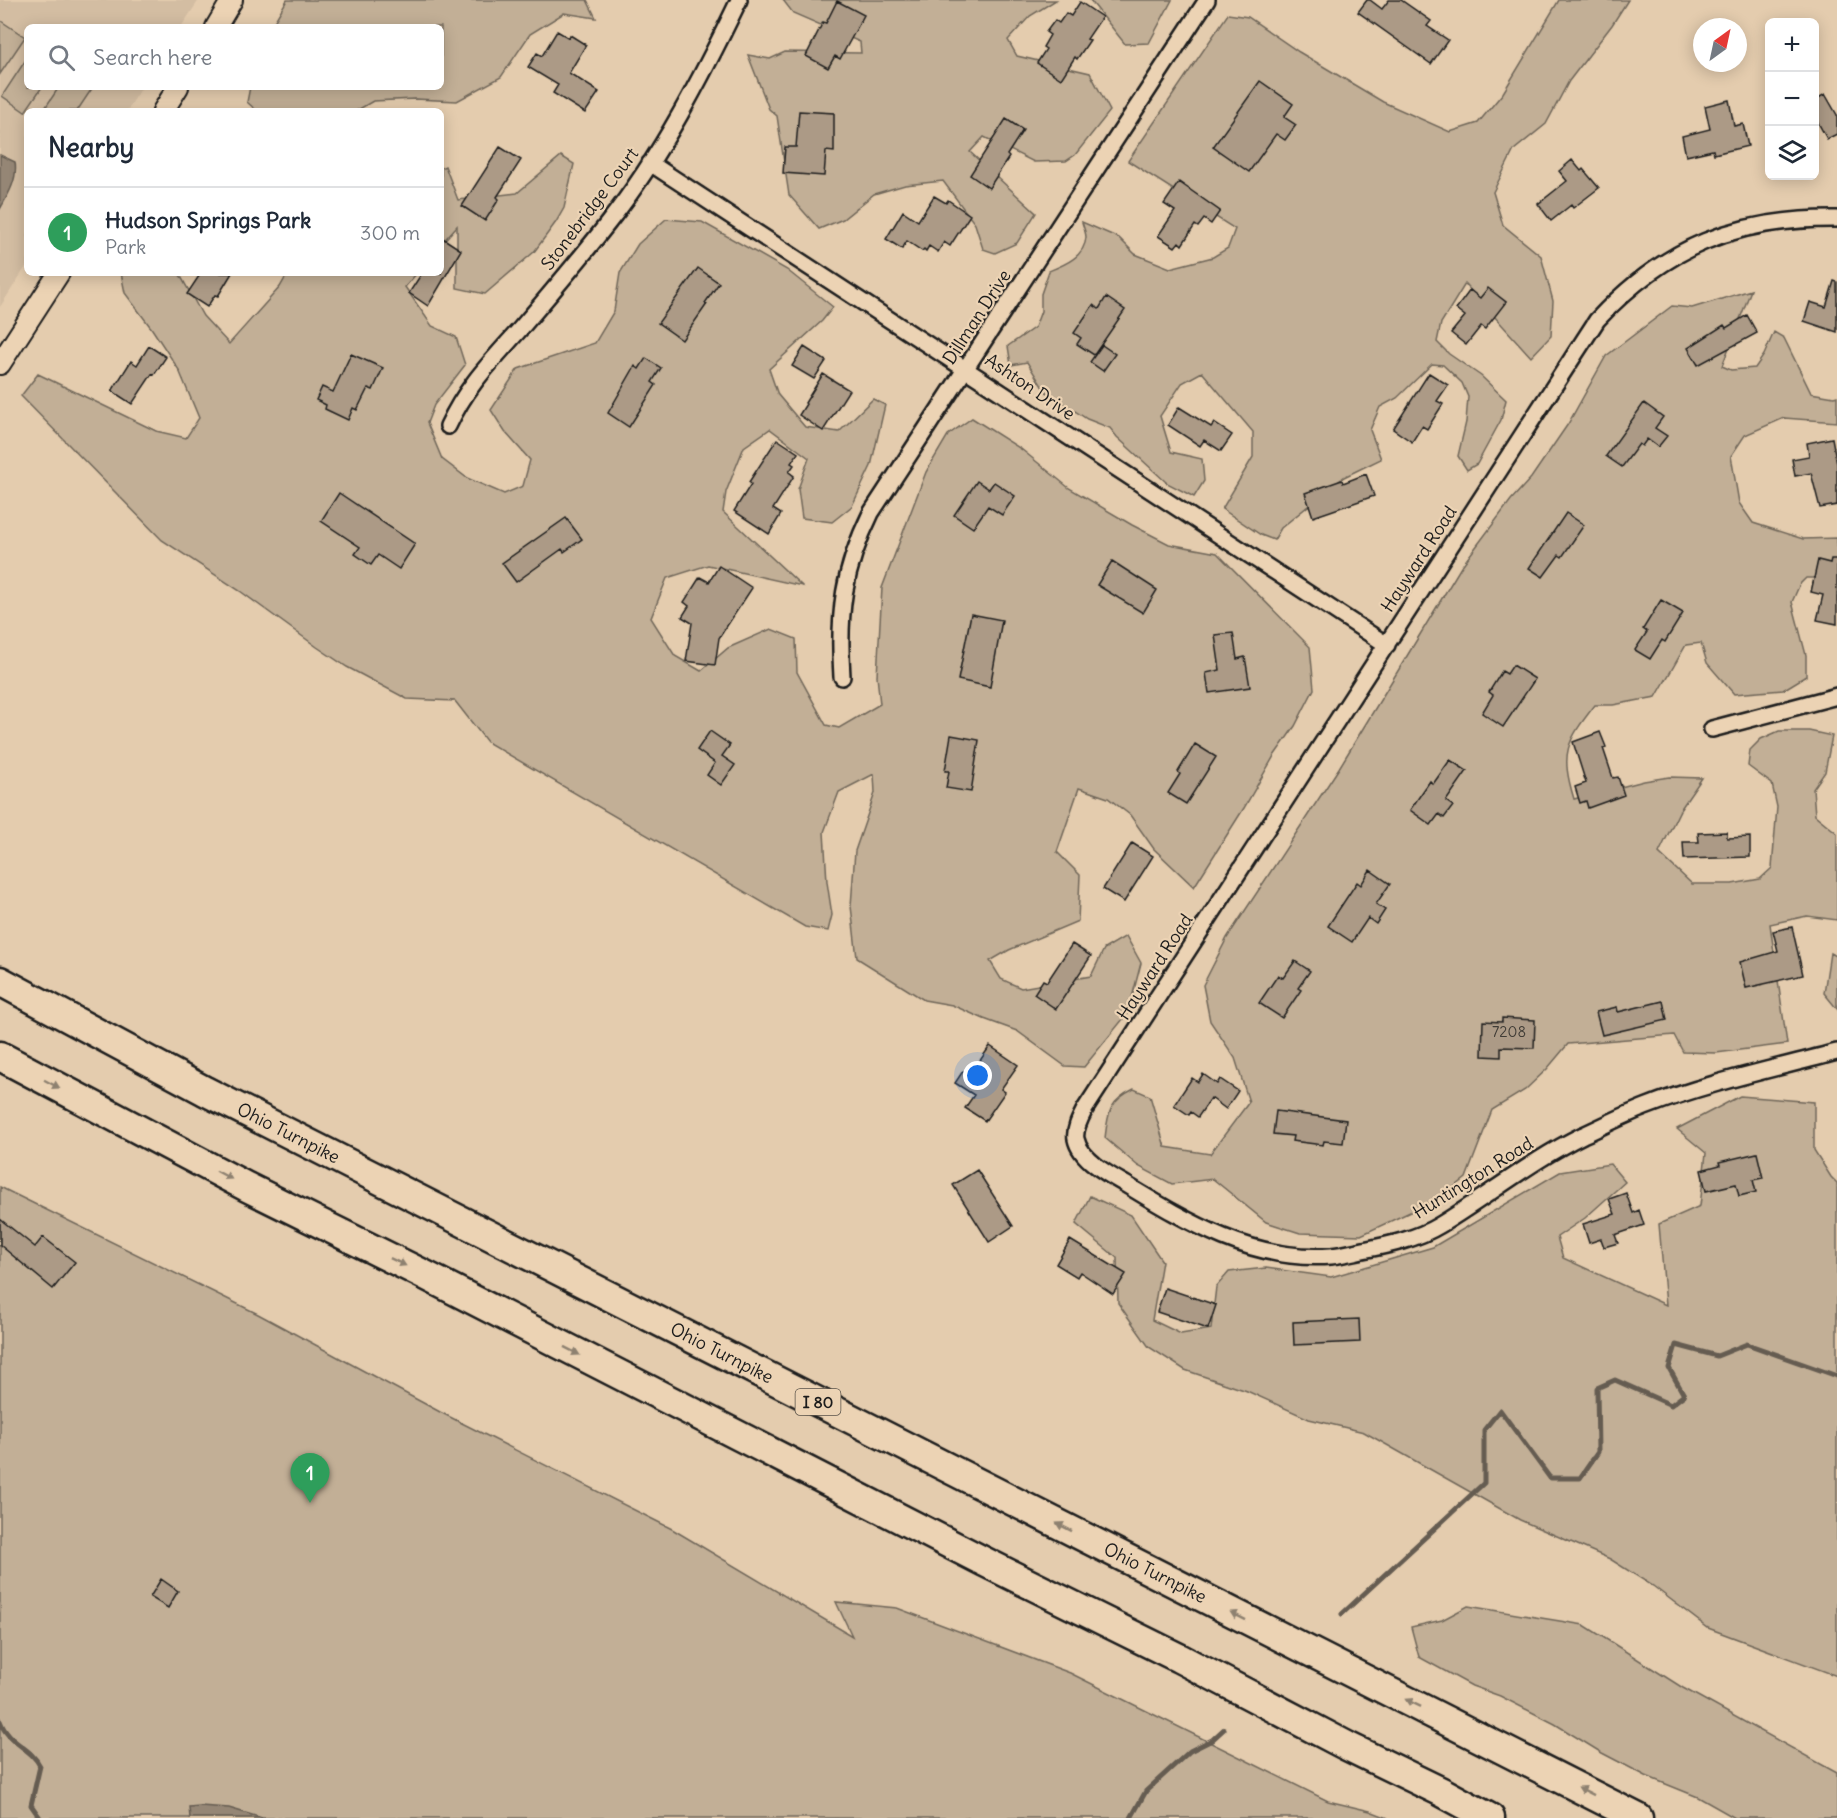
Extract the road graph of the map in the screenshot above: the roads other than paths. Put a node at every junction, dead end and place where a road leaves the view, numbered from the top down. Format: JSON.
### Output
{"nodes":[{"id":1,"x":232,"y":0,"type":"edge"},
{"id":2,"x":739,"y":0,"type":"edge"},
{"id":3,"x":1207,"y":0,"type":"edge"},
{"id":4,"x":218,"y":24,"type":"edge"},
{"id":5,"x":176,"y":90,"type":"edge"},
{"id":6,"x":165,"y":108,"type":"edge"},
{"id":7,"x":650,"y":163,"type":"junction"},
{"id":8,"x":1837,"y":219,"type":"edge"},
{"id":9,"x":57,"y":276,"type":"edge"},
{"id":10,"x":0,"y":364,"type":"edge"},
{"id":11,"x":967,"y":368,"type":"junction"},
{"id":12,"x":448,"y":426,"type":"dead end"},
{"id":13,"x":1387,"y":645,"type":"junction"},
{"id":14,"x":842,"y":677,"type":"dead end"},
{"id":15,"x":1837,"y":696,"type":"edge"},
{"id":16,"x":1712,"y":729,"type":"dead end"},
{"id":17,"x":0,"y":981,"type":"edge"},
{"id":18,"x":1127,"y":1046,"type":"joint"},
{"id":19,"x":1837,"y":1052,"type":"edge"},
{"id":20,"x":0,"y":1056,"type":"edge"},
{"id":21,"x":1490,"y":1818,"type":"edge"},
{"id":22,"x":1638,"y":1818,"type":"edge"}],
"edges":[{"from":1,"to":4,"type":"street"},
{"from":2,"to":7,"type":"street","name":"Stonebridge Court"},
{"from":3,"to":11,"type":"street","name":"Dillman Drive"},
{"from":5,"to":6,"type":"street"},
{"from":7,"to":11,"type":"street","name":"Ashton Drive"},
{"from":7,"to":12,"type":"street","name":"Stonebridge Court"},
{"from":8,"to":13,"type":"street","name":"Hayward Road"},
{"from":9,"to":10,"type":"street"},
{"from":11,"to":13,"type":"street","name":"Ashton Drive"},
{"from":11,"to":14,"type":"street","name":"Dillman Drive"},
{"from":13,"to":18,"type":"street","name":"Hayward Road"},
{"from":15,"to":16,"type":"street"},
{"from":22,"to":17,"type":"highway","name":"Ohio Turnpike","number":"I 80","one_way":true},
{"from":18,"to":19,"type":"street","name":"Huntington Road"},
{"from":20,"to":21,"type":"highway","one_way":true}]}
